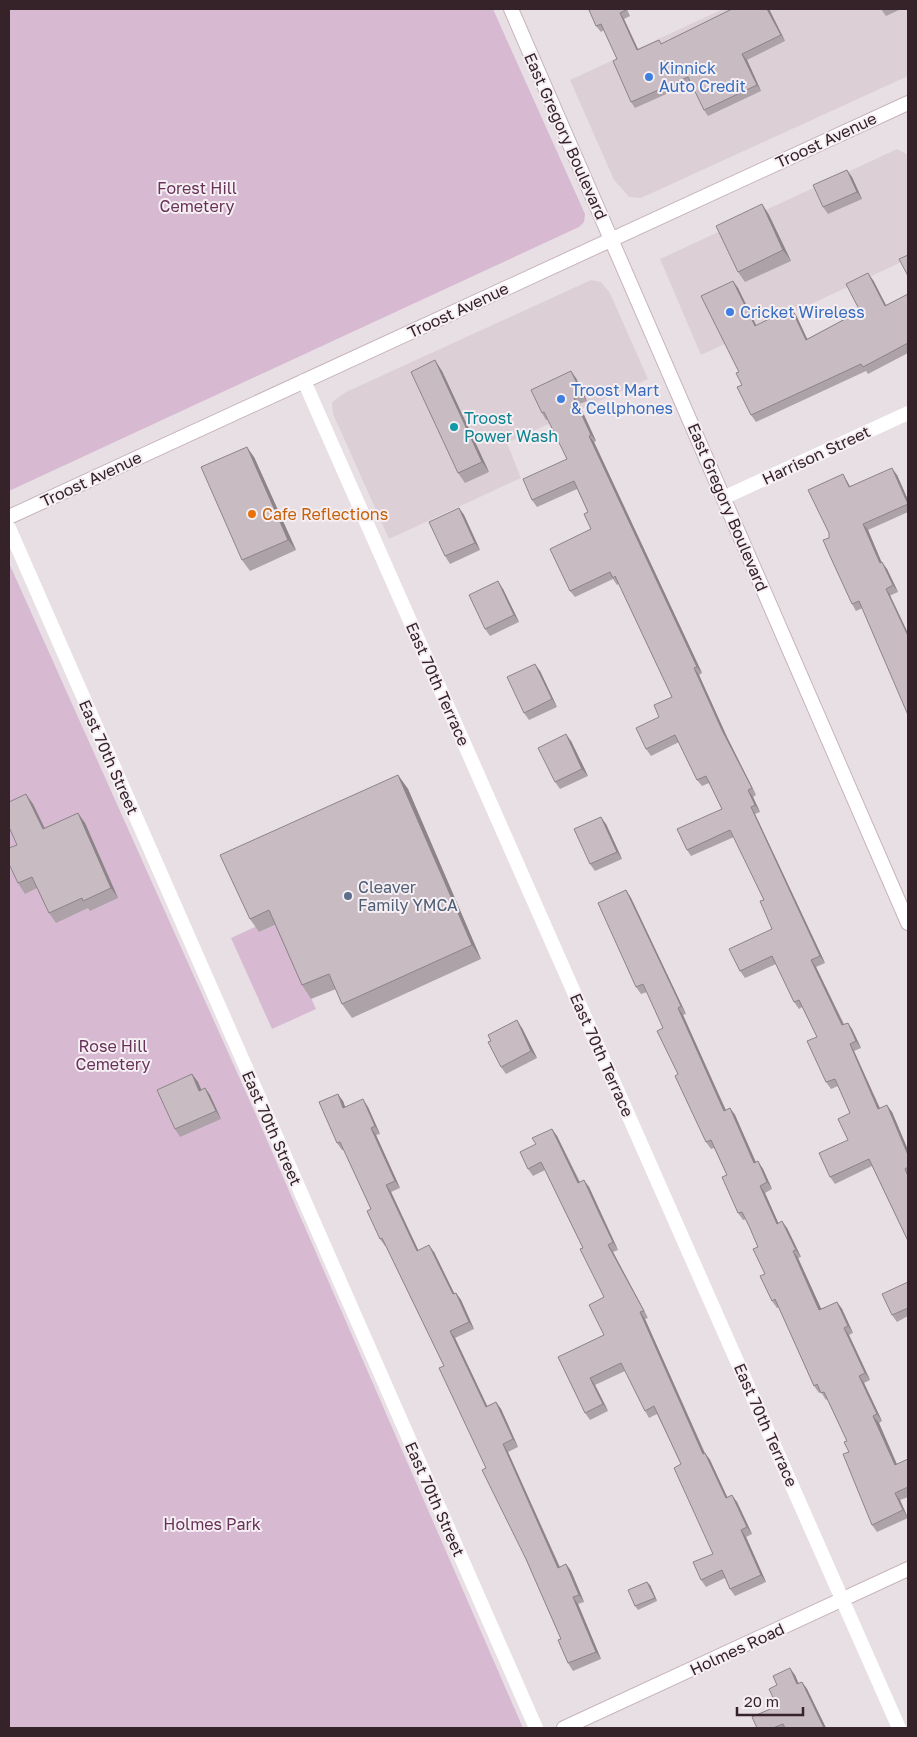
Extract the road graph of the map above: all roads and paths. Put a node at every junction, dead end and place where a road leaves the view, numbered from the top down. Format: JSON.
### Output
{"nodes":[{"id":1,"x":511,"y":9,"type":"edge"},
{"id":2,"x":908,"y":103,"type":"edge"},
{"id":3,"x":612,"y":239,"type":"junction"},
{"id":4,"x":304,"y":381,"type":"junction"},
{"id":5,"x":908,"y":413,"type":"edge"},
{"id":6,"x":723,"y":498,"type":"junction"},
{"id":7,"x":9,"y":517,"type":"edge"},
{"id":8,"x":9,"y":528,"type":"edge"},
{"id":9,"x":908,"y":923,"type":"edge"},
{"id":10,"x":908,"y":1569,"type":"edge"},
{"id":11,"x":843,"y":1600,"type":"junction"},
{"id":12,"x":536,"y":1728,"type":"edge"},
{"id":13,"x":564,"y":1728,"type":"edge"},
{"id":14,"x":899,"y":1728,"type":"edge"}],
"edges":[{"from":1,"to":3,"type":"street","name":"East Gregory Boulevard"},
{"from":2,"to":3,"type":"street","name":"Troost Avenue"},
{"from":3,"to":4,"type":"street","name":"Troost Avenue"},
{"from":3,"to":6,"type":"street","name":"East Gregory Boulevard"},
{"from":4,"to":7,"type":"street","name":"Troost Avenue"},
{"from":4,"to":11,"type":"street","name":"East 70th Terrace"},
{"from":5,"to":6,"type":"street","name":"Harrison Street"},
{"from":6,"to":9,"type":"street","name":"East Gregory Boulevard"},
{"from":8,"to":12,"type":"street","name":"East 70th Street"},
{"from":10,"to":11,"type":"street","name":"Holmes Road"},
{"from":11,"to":13,"type":"street","name":"Holmes Road"},
{"from":11,"to":14,"type":"street","name":"East 70th Terrace"}]}
